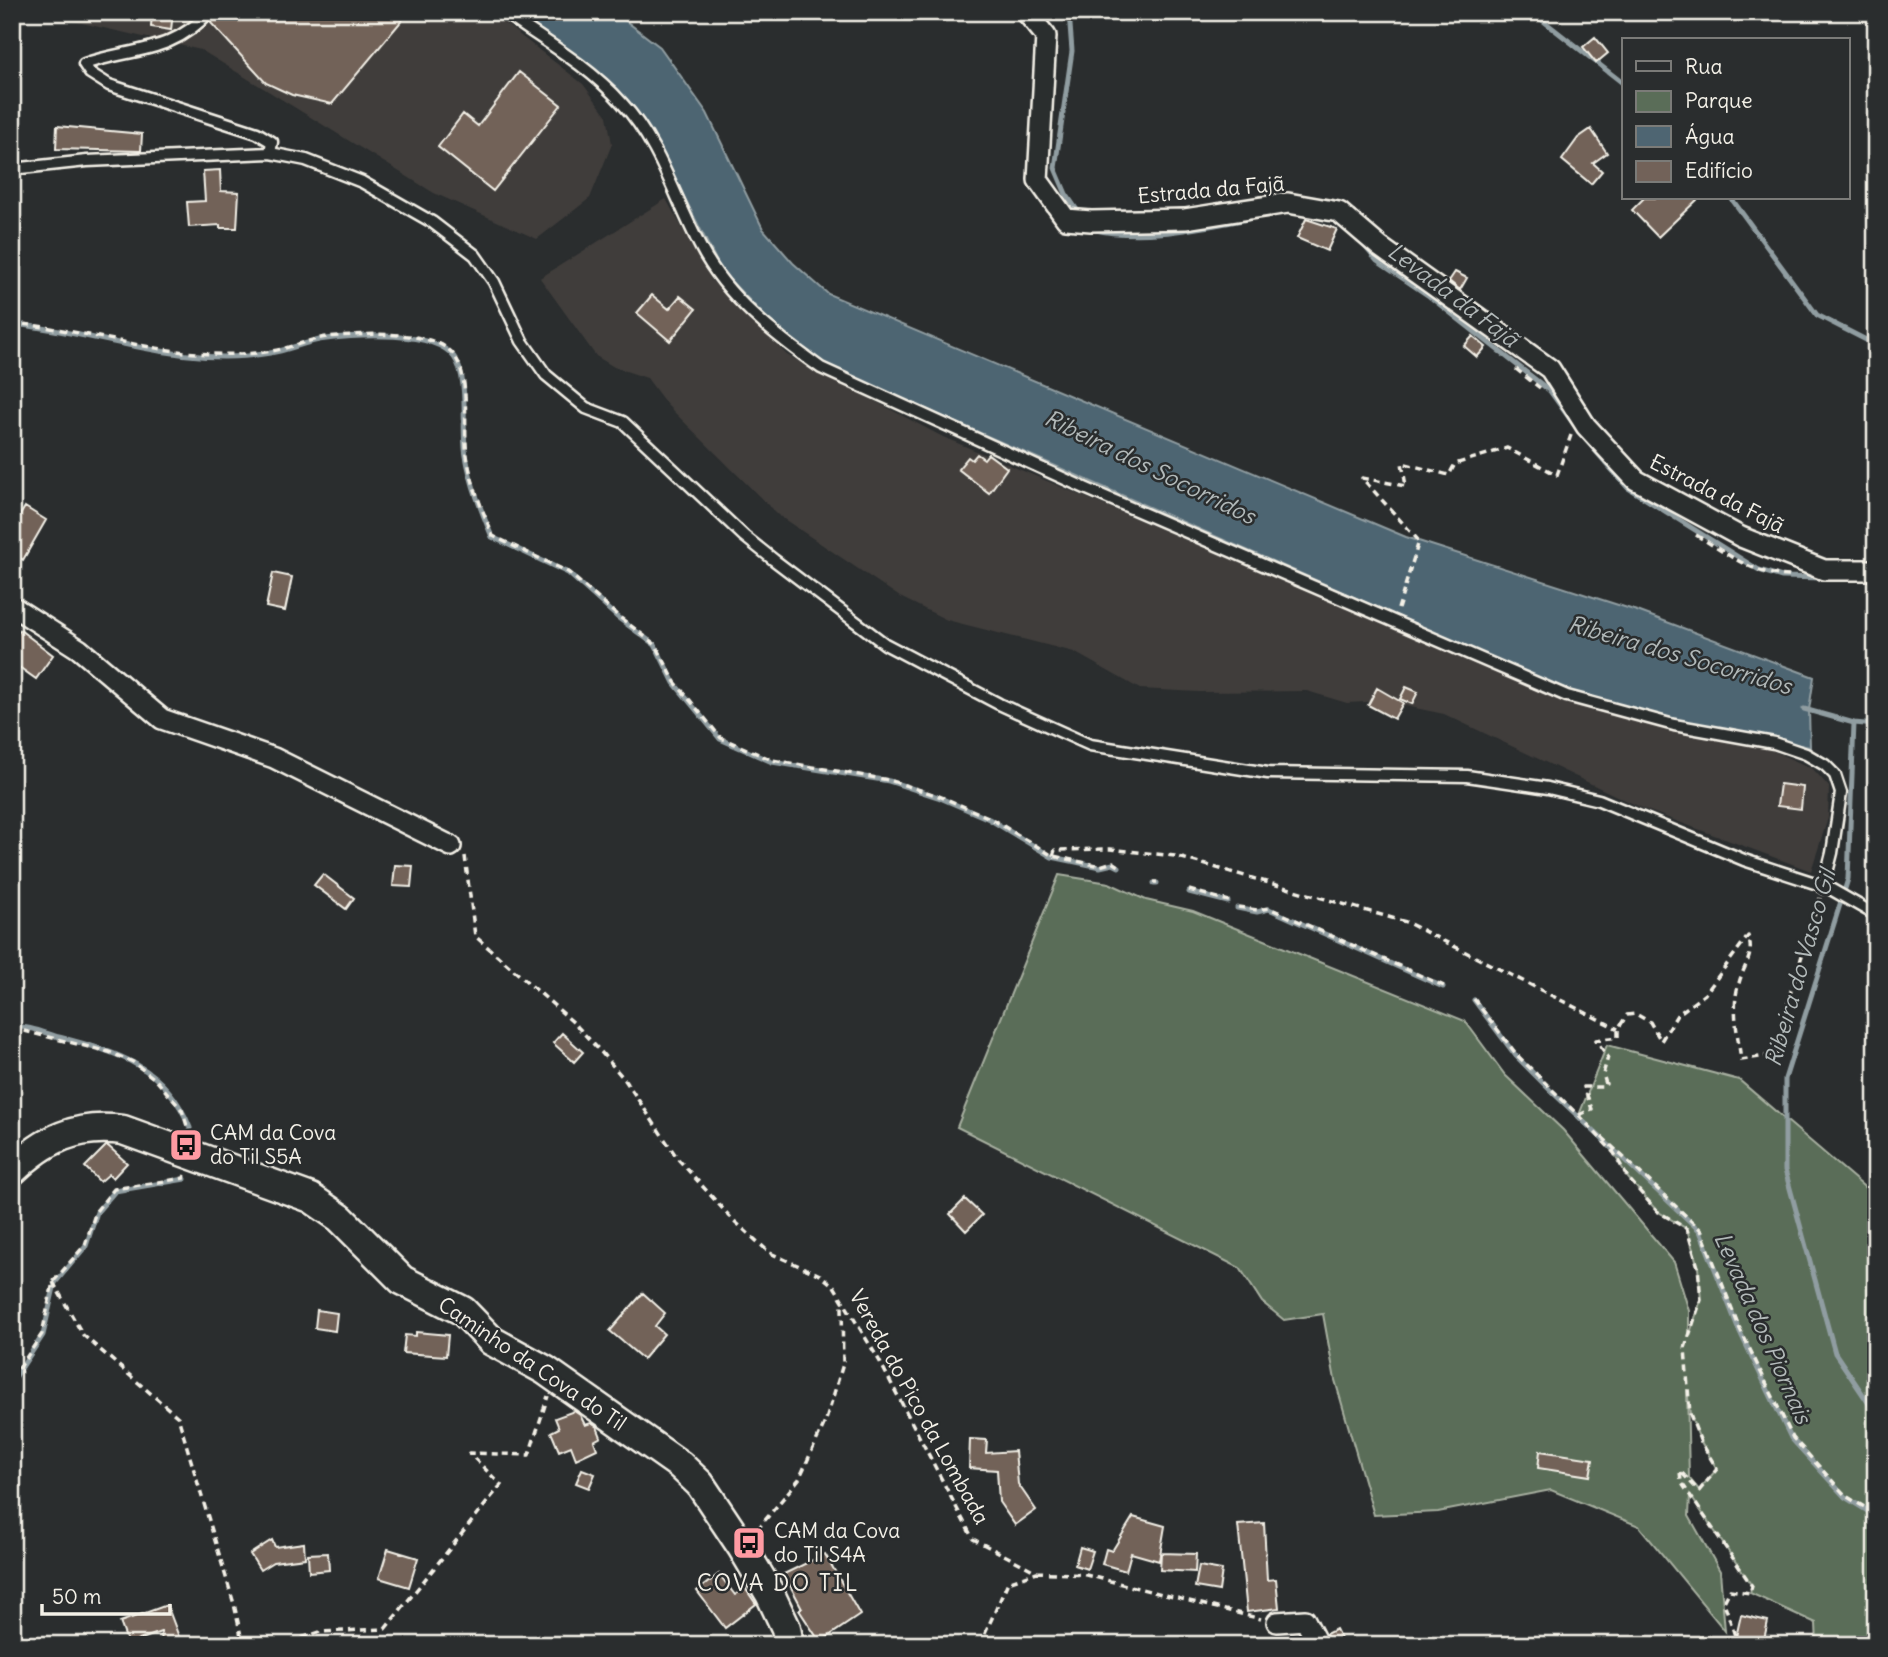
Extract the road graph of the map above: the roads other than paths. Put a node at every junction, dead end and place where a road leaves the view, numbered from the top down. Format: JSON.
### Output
{"nodes":[{"id":1,"x":209,"y":12,"type":"edge"},
{"id":2,"x":503,"y":12,"type":"edge"},
{"id":3,"x":1026,"y":12,"type":"edge"},
{"id":4,"x":270,"y":153,"type":"junction"},
{"id":5,"x":12,"y":169,"type":"edge"},
{"id":6,"x":1876,"y":570,"type":"edge"},
{"id":7,"x":12,"y":606,"type":"edge"},
{"id":8,"x":451,"y":846,"type":"road end"},
{"id":9,"x":1825,"y":888,"type":"junction"},
{"id":10,"x":1876,"y":915,"type":"edge"},
{"id":11,"x":12,"y":1171,"type":"edge"},
{"id":12,"x":1277,"y":1622,"type":"road end"},
{"id":13,"x":789,"y":1645,"type":"edge"},
{"id":14,"x":1318,"y":1645,"type":"edge"}],
"edges":[{"from":1,"to":4,"type":"lane"},
{"from":2,"to":9,"type":"lane"},
{"from":3,"to":6,"type":"street","name":"Estrada da Fajã"},
{"from":4,"to":5,"type":"lane"},
{"from":4,"to":9,"type":"lane"},
{"from":7,"to":8,"type":"street"},
{"from":9,"to":10,"type":"lane"},
{"from":11,"to":13,"type":"street","name":"Caminho da Cova do Til"},
{"from":12,"to":14,"type":"street"}]}
